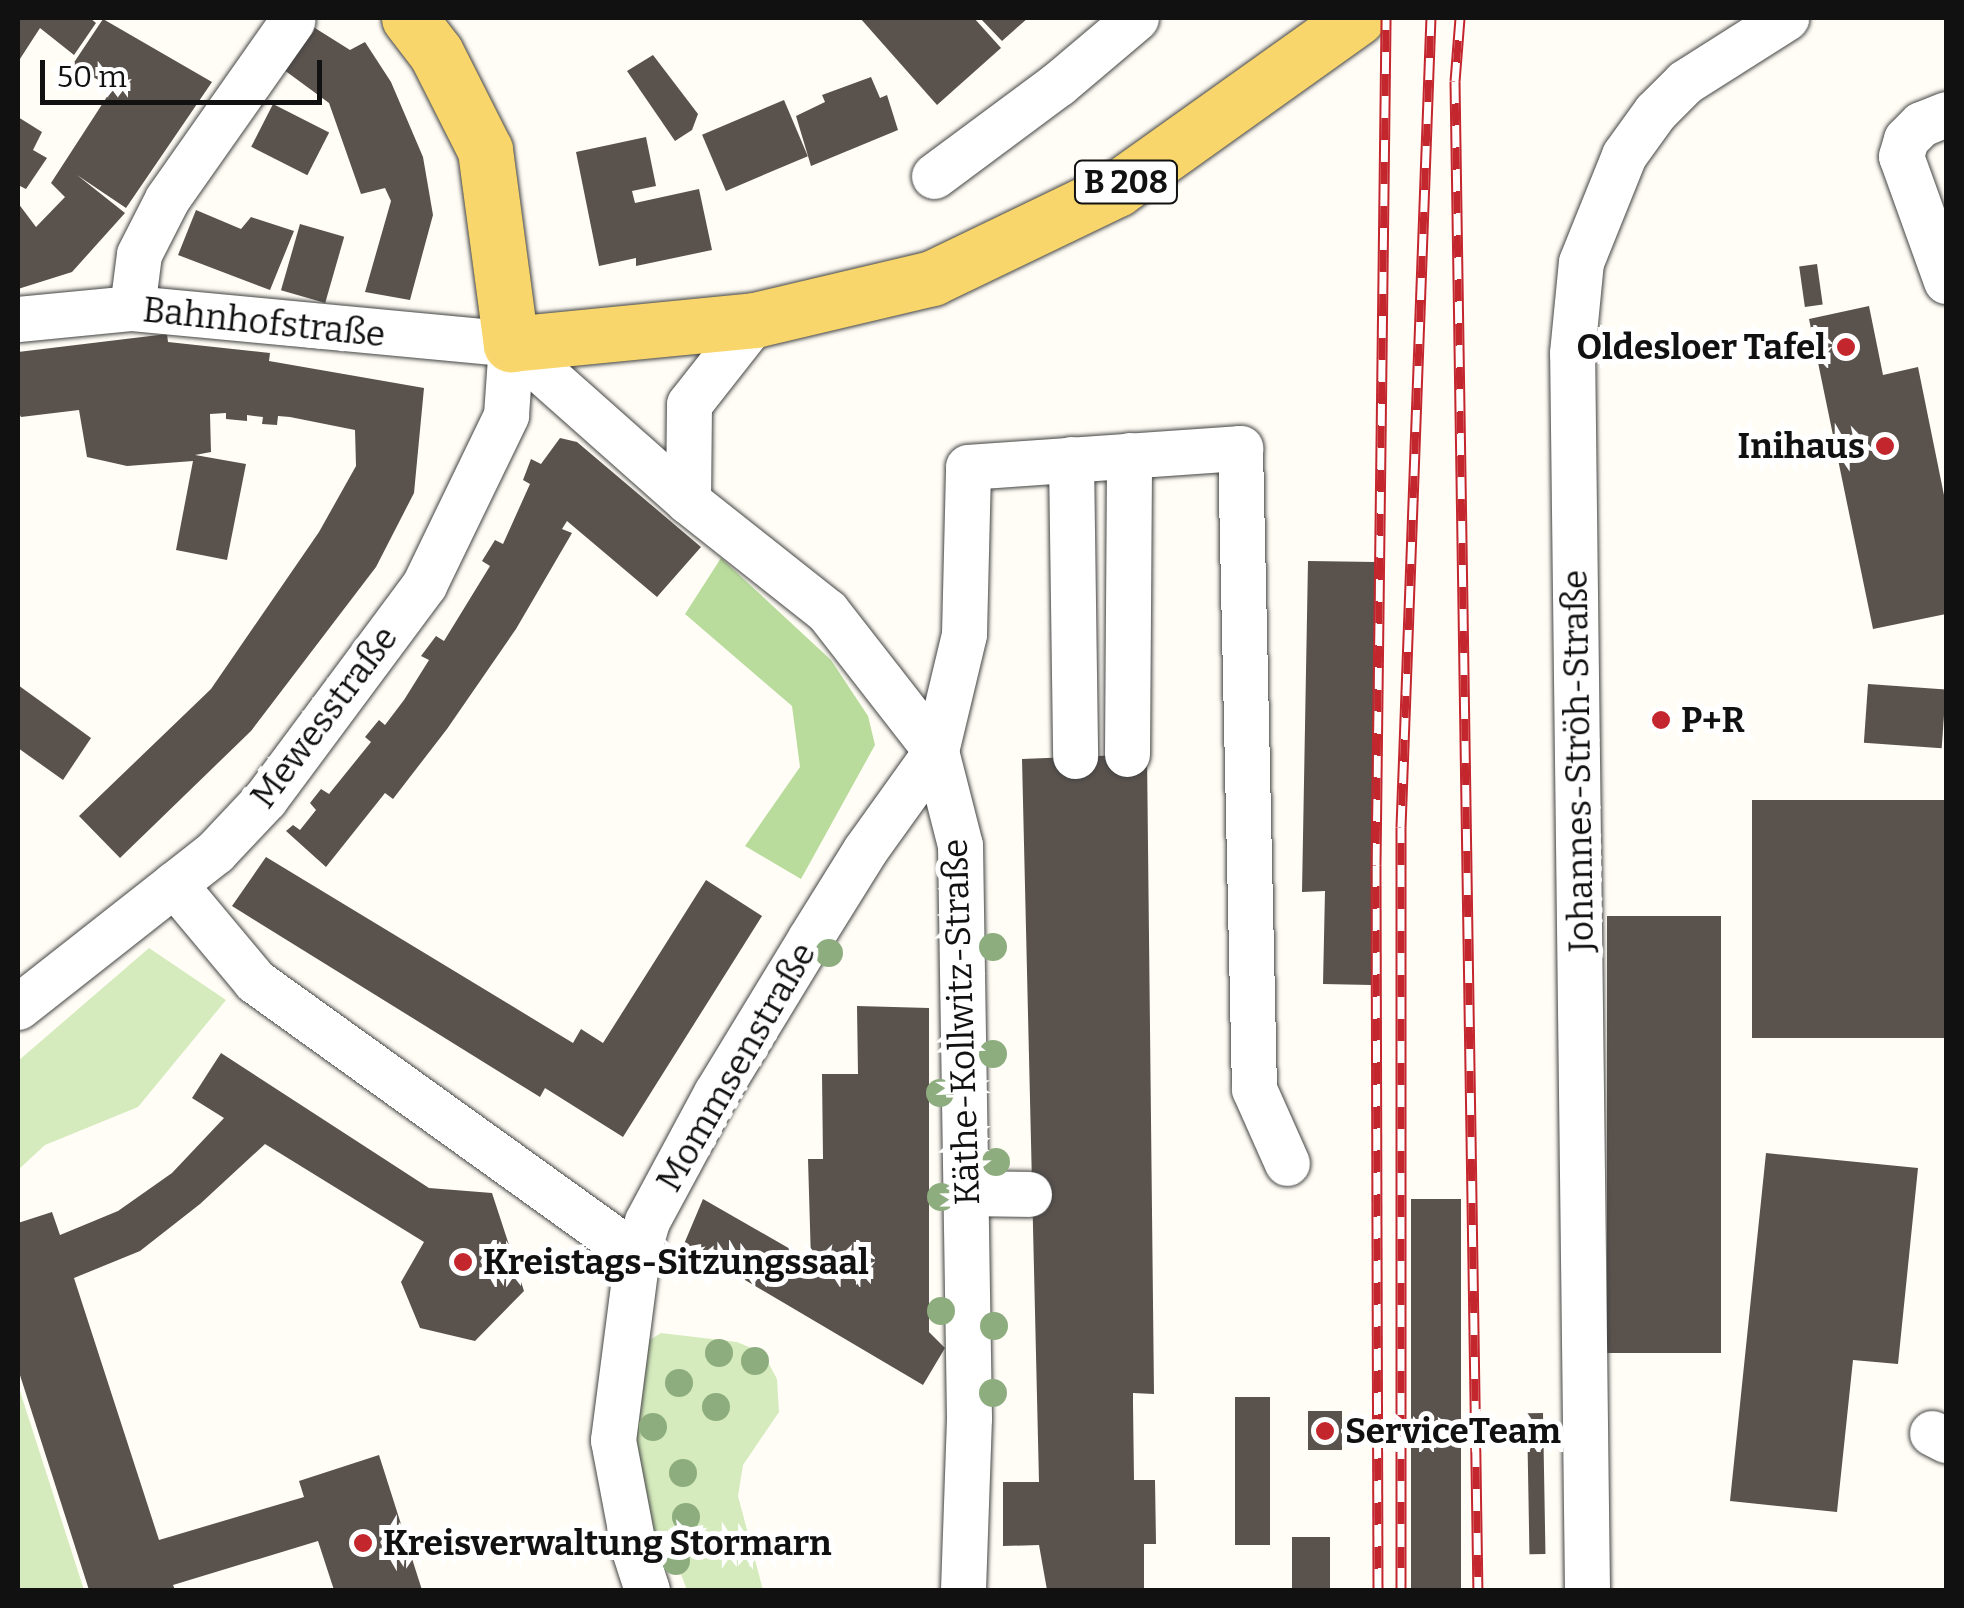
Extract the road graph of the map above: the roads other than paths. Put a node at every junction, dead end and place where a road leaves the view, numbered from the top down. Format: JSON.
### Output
{"nodes":[{"id":1,"x":409,"y":18,"type":"edge"},
{"id":2,"x":1358,"y":18,"type":"edge"},
{"id":3,"x":1786,"y":18,"type":"edge"},
{"id":4,"x":292,"y":21,"type":"dead end"},
{"id":5,"x":1125,"y":21,"type":"edge"},
{"id":6,"x":1946,"y":114,"type":"edge"},
{"id":7,"x":934,"y":176,"type":"dead end"},
{"id":8,"x":1946,"y":282,"type":"edge"},
{"id":9,"x":132,"y":308,"type":"junction"},
{"id":10,"x":18,"y":319,"type":"edge"},
{"id":11,"x":754,"y":320,"type":"junction"},
{"id":12,"x":511,"y":344,"type":"junction"},
{"id":13,"x":1129,"y":455,"type":"junction"},
{"id":14,"x":1071,"y":459,"type":"junction"},
{"id":15,"x":688,"y":501,"type":"junction"},
{"id":16,"x":936,"y":751,"type":"junction"},
{"id":17,"x":1127,"y":754,"type":"dead end"},
{"id":18,"x":1075,"y":756,"type":"dead end"},
{"id":19,"x":174,"y":884,"type":"junction"},
{"id":20,"x":18,"y":1007,"type":"edge"},
{"id":21,"x":1287,"y":1163,"type":"dead end"},
{"id":22,"x":967,"y":1192,"type":"junction"},
{"id":23,"x":1029,"y":1194,"type":"dead end"},
{"id":24,"x":637,"y":1256,"type":"junction"},
{"id":25,"x":647,"y":1590,"type":"edge"},
{"id":26,"x":963,"y":1590,"type":"edge"},
{"id":27,"x":1586,"y":1590,"type":"edge"}],
"edges":[{"from":1,"to":12,"type":"main road"},
{"from":2,"to":11,"type":"main road","number":"B 208"},
{"from":3,"to":27,"type":"street","name":"Johannes-Ströh-Straße"},
{"from":4,"to":9,"type":"street"},
{"from":5,"to":7,"type":"street"},
{"from":6,"to":8,"type":"street"},
{"from":9,"to":10,"type":"street","name":"Bahnhofstraße"},
{"from":9,"to":12,"type":"street","name":"Bahnhofstraße"},
{"from":11,"to":12,"type":"main road","number":"B 208"},
{"from":11,"to":15,"type":"street"},
{"from":12,"to":15,"type":"street","name":"Käthe-Kollwitz-Straße"},
{"from":12,"to":19,"type":"street","name":"Mewesstraße"},
{"from":13,"to":14,"type":"street"},
{"from":13,"to":17,"type":"street"},
{"from":13,"to":21,"type":"street"},
{"from":14,"to":16,"type":"street"},
{"from":14,"to":18,"type":"street"},
{"from":15,"to":16,"type":"street","name":"Käthe-Kollwitz-Straße"},
{"from":16,"to":22,"type":"street","name":"Käthe-Kollwitz-Straße"},
{"from":16,"to":24,"type":"street","name":"Mommsenstraße"},
{"from":19,"to":20,"type":"street","name":"Mewesstraße"},
{"from":19,"to":24,"type":"street"},
{"from":22,"to":23,"type":"street"},
{"from":22,"to":26,"type":"street","name":"Käthe-Kollwitz-Straße"},
{"from":24,"to":25,"type":"street","name":"Mommsenstraße"}]}
